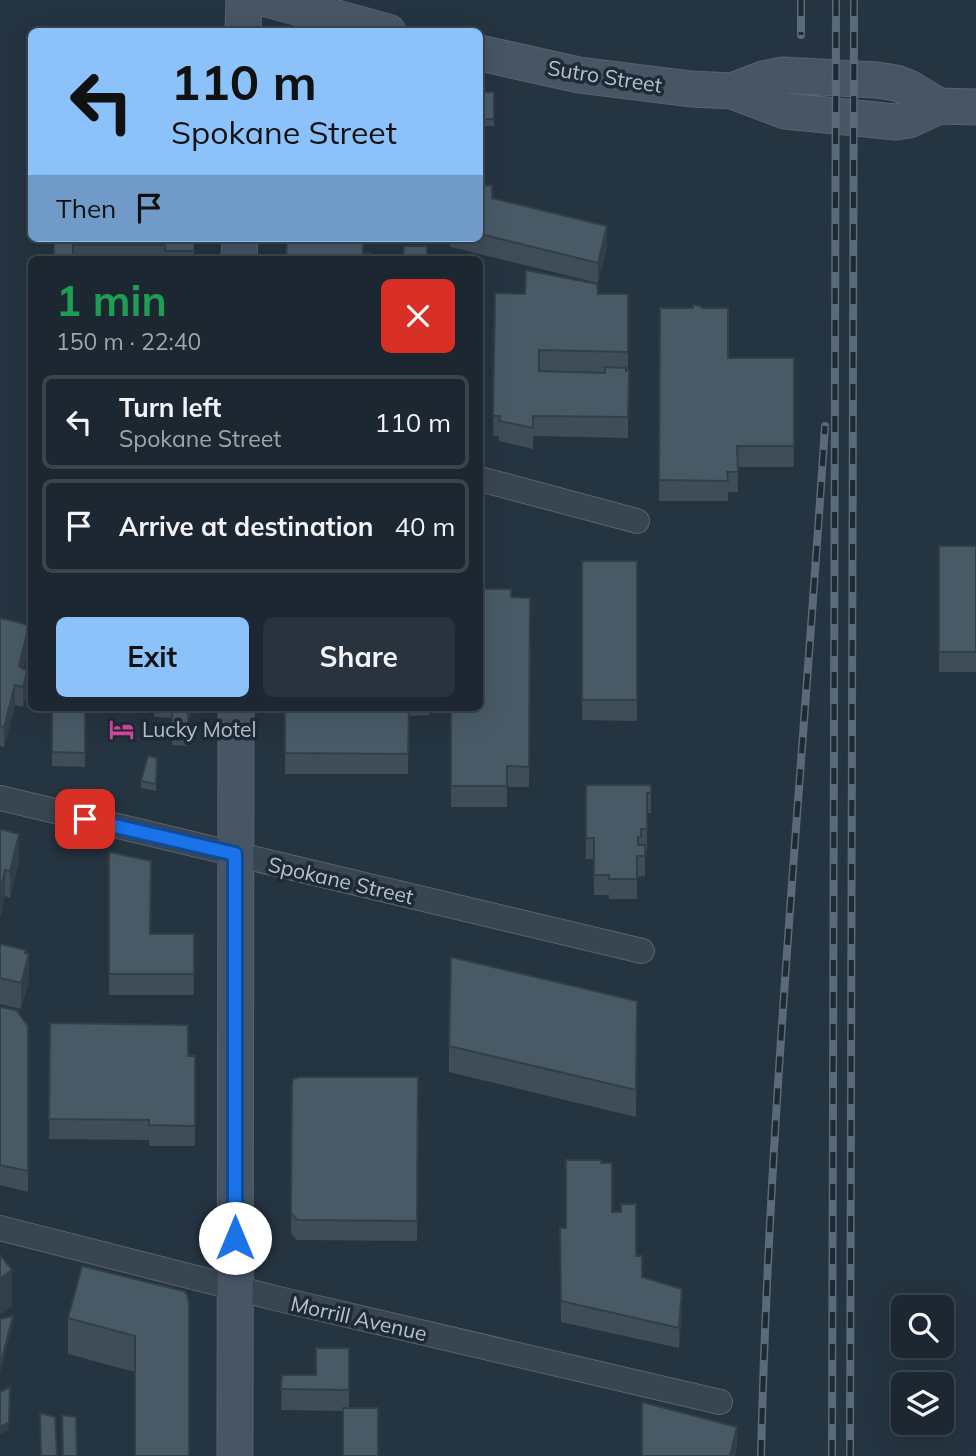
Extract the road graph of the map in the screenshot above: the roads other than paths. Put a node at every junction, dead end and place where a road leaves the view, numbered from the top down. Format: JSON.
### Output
{"nodes":[{"id":1,"x":244,"y":0,"type":"edge"},
{"id":2,"x":270,"y":0,"type":"edge"},
{"id":3,"x":243,"y":28,"type":"edge"},
{"id":4,"x":373,"y":28,"type":"edge"},
{"id":5,"x":483,"y":54,"type":"edge"},
{"id":6,"x":976,"y":107,"type":"edge"},
{"id":7,"x":483,"y":481,"type":"edge"},
{"id":8,"x":638,"y":521,"type":"dead end"},
{"id":9,"x":236,"y":711,"type":"edge"},
{"id":10,"x":0,"y":799,"type":"edge"},
{"id":11,"x":235,"y":854,"type":"junction"},
{"id":12,"x":642,"y":951,"type":"dead end"},
{"id":13,"x":0,"y":1228,"type":"edge"},
{"id":14,"x":235,"y":1289,"type":"junction"},
{"id":15,"x":720,"y":1402,"type":"dead end"},
{"id":16,"x":235,"y":1456,"type":"edge"}],
"edges":[{"from":1,"to":3,"type":"main road"},
{"from":2,"to":4,"type":"main road"},
{"from":5,"to":6,"type":"main road","name":"Sutro Street"},
{"from":7,"to":8,"type":"street"},
{"from":9,"to":11,"type":"main road"},
{"from":10,"to":11,"type":"street","name":"Spokane Street"},
{"from":11,"to":12,"type":"street","name":"Spokane Street"},
{"from":11,"to":14,"type":"main road"},
{"from":13,"to":14,"type":"street","name":"Morrill Avenue"},
{"from":14,"to":15,"type":"street","name":"Morrill Avenue"},
{"from":14,"to":16,"type":"main road"}]}
